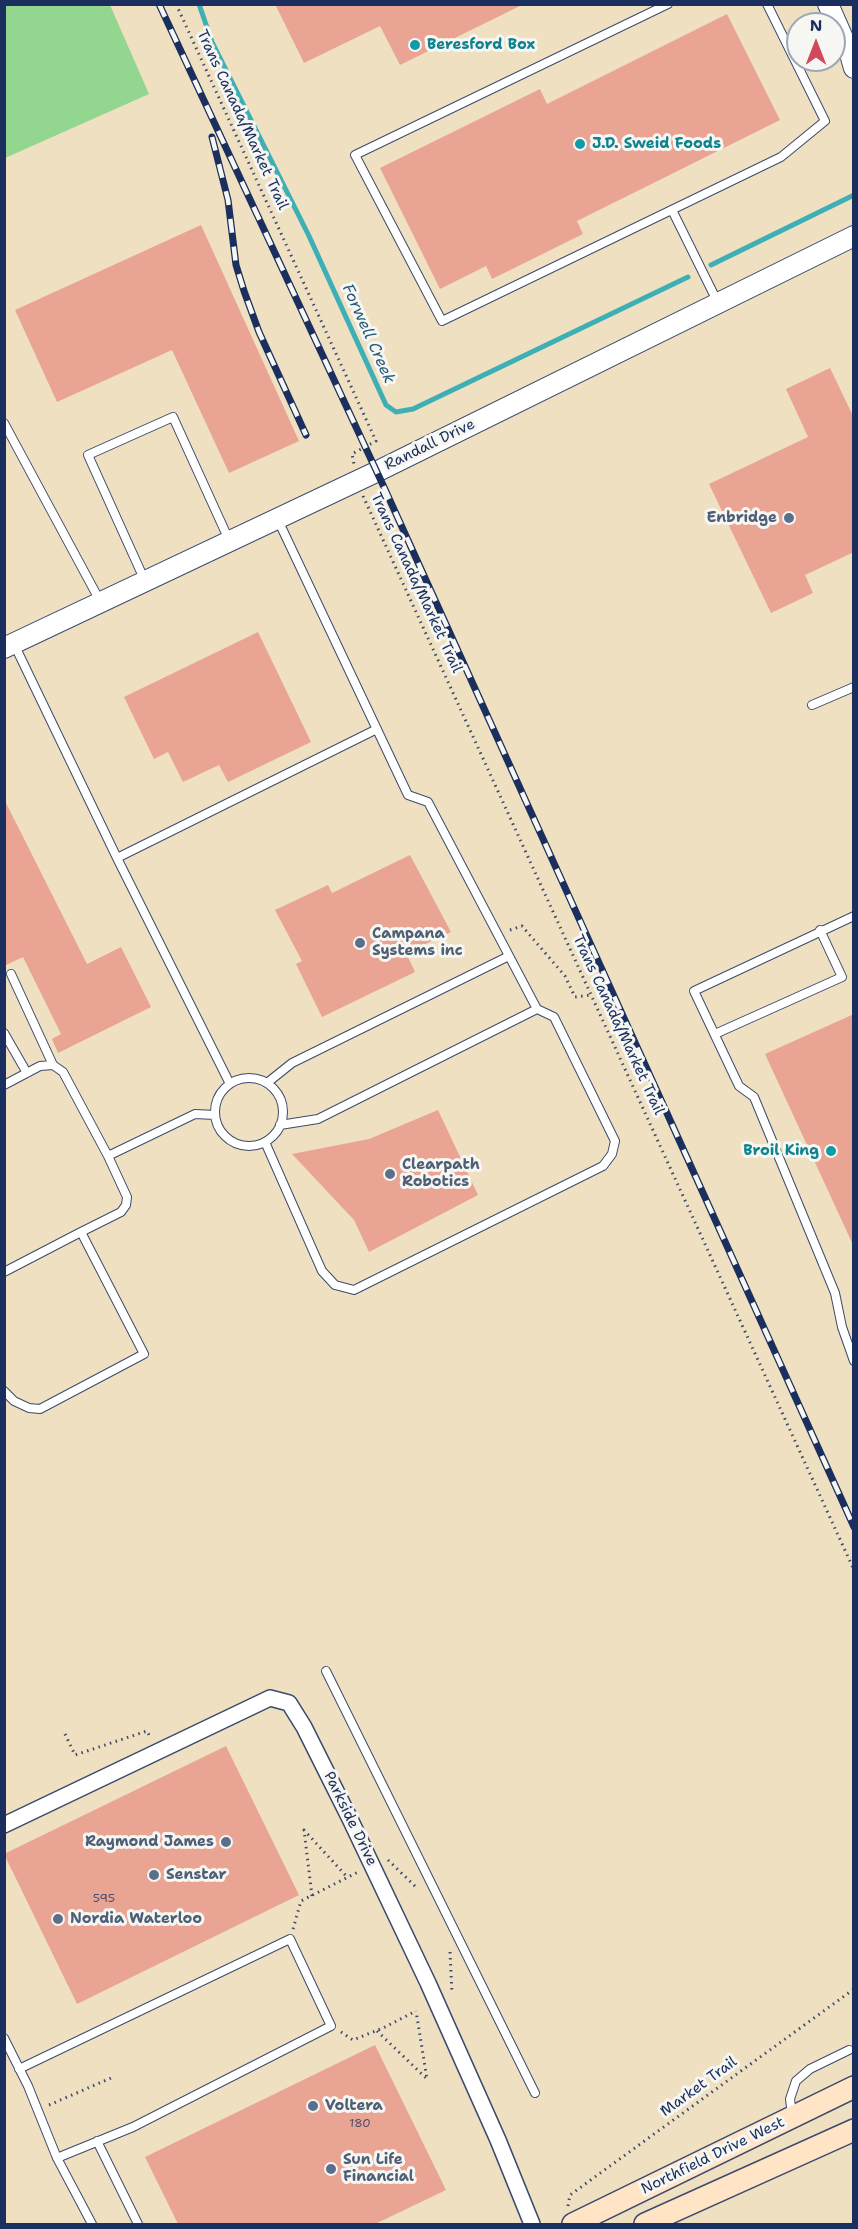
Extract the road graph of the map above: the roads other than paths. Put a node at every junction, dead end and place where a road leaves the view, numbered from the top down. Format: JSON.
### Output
{"nodes":[{"id":1,"x":668,"y":4,"type":"edge"},
{"id":2,"x":767,"y":4,"type":"edge"},
{"id":3,"x":828,"y":4,"type":"edge"},
{"id":4,"x":854,"y":68,"type":"edge"},
{"id":5,"x":672,"y":210,"type":"junction"},
{"id":6,"x":854,"y":236,"type":"edge"},
{"id":7,"x":718,"y":303,"type":"junction"},
{"id":8,"x":4,"y":423,"type":"edge"},
{"id":9,"x":277,"y":517,"type":"junction"},
{"id":10,"x":229,"y":540,"type":"junction"},
{"id":11,"x":145,"y":581,"type":"junction"},
{"id":12,"x":100,"y":602,"type":"junction"},
{"id":13,"x":9,"y":646,"type":"edge"},
{"id":14,"x":854,"y":687,"type":"edge"},
{"id":15,"x":812,"y":705,"type":"dead end"},
{"id":16,"x":377,"y":729,"type":"junction"},
{"id":17,"x":117,"y":858,"type":"junction"},
{"id":18,"x":854,"y":916,"type":"edge"},
{"id":19,"x":820,"y":930,"type":"junction"},
{"id":20,"x":509,"y":956,"type":"junction"},
{"id":21,"x":11,"y":974,"type":"dead end"},
{"id":22,"x":537,"y":1010,"type":"junction"},
{"id":23,"x":4,"y":1033,"type":"edge"},
{"id":24,"x":715,"y":1034,"type":"junction"},
{"id":25,"x":53,"y":1065,"type":"junction"},
{"id":26,"x":27,"y":1073,"type":"junction"},
{"id":27,"x":267,"y":1083,"type":"junction"},
{"id":28,"x":230,"y":1084,"type":"junction"},
{"id":29,"x":4,"y":1085,"type":"edge"},
{"id":30,"x":214,"y":1115,"type":"junction"},
{"id":31,"x":280,"y":1125,"type":"junction"},
{"id":32,"x":265,"y":1142,"type":"junction"},
{"id":33,"x":108,"y":1156,"type":"junction"},
{"id":34,"x":81,"y":1232,"type":"junction"},
{"id":35,"x":4,"y":1272,"type":"edge"},
{"id":36,"x":854,"y":1360,"type":"edge"},
{"id":37,"x":4,"y":1391,"type":"edge"},
{"id":38,"x":326,"y":1671,"type":"dead end"},
{"id":39,"x":4,"y":1825,"type":"edge"},
{"id":40,"x":4,"y":2038,"type":"edge"},
{"id":41,"x":849,"y":2050,"type":"dead end"},
{"id":42,"x":19,"y":2069,"type":"junction"},
{"id":43,"x":854,"y":2087,"type":"edge"},
{"id":44,"x":535,"y":2093,"type":"dead end"},
{"id":45,"x":792,"y":2118,"type":"junction"},
{"id":46,"x":854,"y":2130,"type":"edge"},
{"id":47,"x":97,"y":2141,"type":"junction"},
{"id":48,"x":829,"y":2141,"type":"junction"},
{"id":49,"x":57,"y":2157,"type":"junction"},
{"id":50,"x":570,"y":2217,"type":"edge"},
{"id":51,"x":92,"y":2224,"type":"edge"},
{"id":52,"x":138,"y":2224,"type":"edge"},
{"id":53,"x":532,"y":2224,"type":"edge"},
{"id":54,"x":645,"y":2224,"type":"edge"}],
"edges":[{"from":1,"to":5,"type":"lane"},
{"from":2,"to":5,"type":"lane"},
{"from":3,"to":4,"type":"street"},
{"from":5,"to":7,"type":"lane"},
{"from":6,"to":7,"type":"street","name":"Randall Drive"},
{"from":7,"to":9,"type":"street","name":"Randall Drive"},
{"from":8,"to":12,"type":"lane"},
{"from":9,"to":10,"type":"street","name":"Randall Drive"},
{"from":9,"to":16,"type":"lane"},
{"from":10,"to":11,"type":"street","name":"Randall Drive"},
{"from":10,"to":11,"type":"lane"},
{"from":11,"to":12,"type":"street","name":"Randall Drive"},
{"from":12,"to":13,"type":"street","name":"Randall Drive"},
{"from":13,"to":17,"type":"lane"},
{"from":14,"to":15,"type":"lane"},
{"from":16,"to":17,"type":"lane"},
{"from":16,"to":20,"type":"lane"},
{"from":17,"to":28,"type":"lane"},
{"from":18,"to":19,"type":"lane"},
{"from":19,"to":24,"type":"lane"},
{"from":19,"to":24,"type":"lane"},
{"from":20,"to":22,"type":"lane"},
{"from":20,"to":27,"type":"lane"},
{"from":21,"to":25,"type":"lane"},
{"from":22,"to":31,"type":"lane"},
{"from":22,"to":32,"type":"lane"},
{"from":23,"to":26,"type":"lane"},
{"from":24,"to":36,"type":"lane"},
{"from":25,"to":26,"type":"lane"},
{"from":25,"to":33,"type":"lane"},
{"from":26,"to":29,"type":"lane"},
{"from":27,"to":28,"type":"lane"},
{"from":27,"to":31,"type":"lane"},
{"from":28,"to":30,"type":"lane"},
{"from":30,"to":32,"type":"lane"},
{"from":30,"to":33,"type":"lane"},
{"from":31,"to":32,"type":"lane"},
{"from":33,"to":34,"type":"lane"},
{"from":34,"to":35,"type":"lane"},
{"from":34,"to":37,"type":"lane"},
{"from":38,"to":44,"type":"lane"},
{"from":39,"to":53,"type":"street","name":"Parkside Drive"},
{"from":40,"to":42,"type":"lane"},
{"from":41,"to":45,"type":"lane"},
{"from":42,"to":47,"type":"lane"},
{"from":42,"to":49,"type":"lane"},
{"from":43,"to":45,"type":"main road","name":"Northfield Drive West"},
{"from":45,"to":48,"type":"main road"},
{"from":45,"to":50,"type":"main road","name":"Northfield Drive West"},
{"from":46,"to":48,"type":"main road"},
{"from":47,"to":49,"type":"lane"},
{"from":47,"to":52,"type":"lane"},
{"from":48,"to":54,"type":"main road"},
{"from":49,"to":51,"type":"lane"}]}
